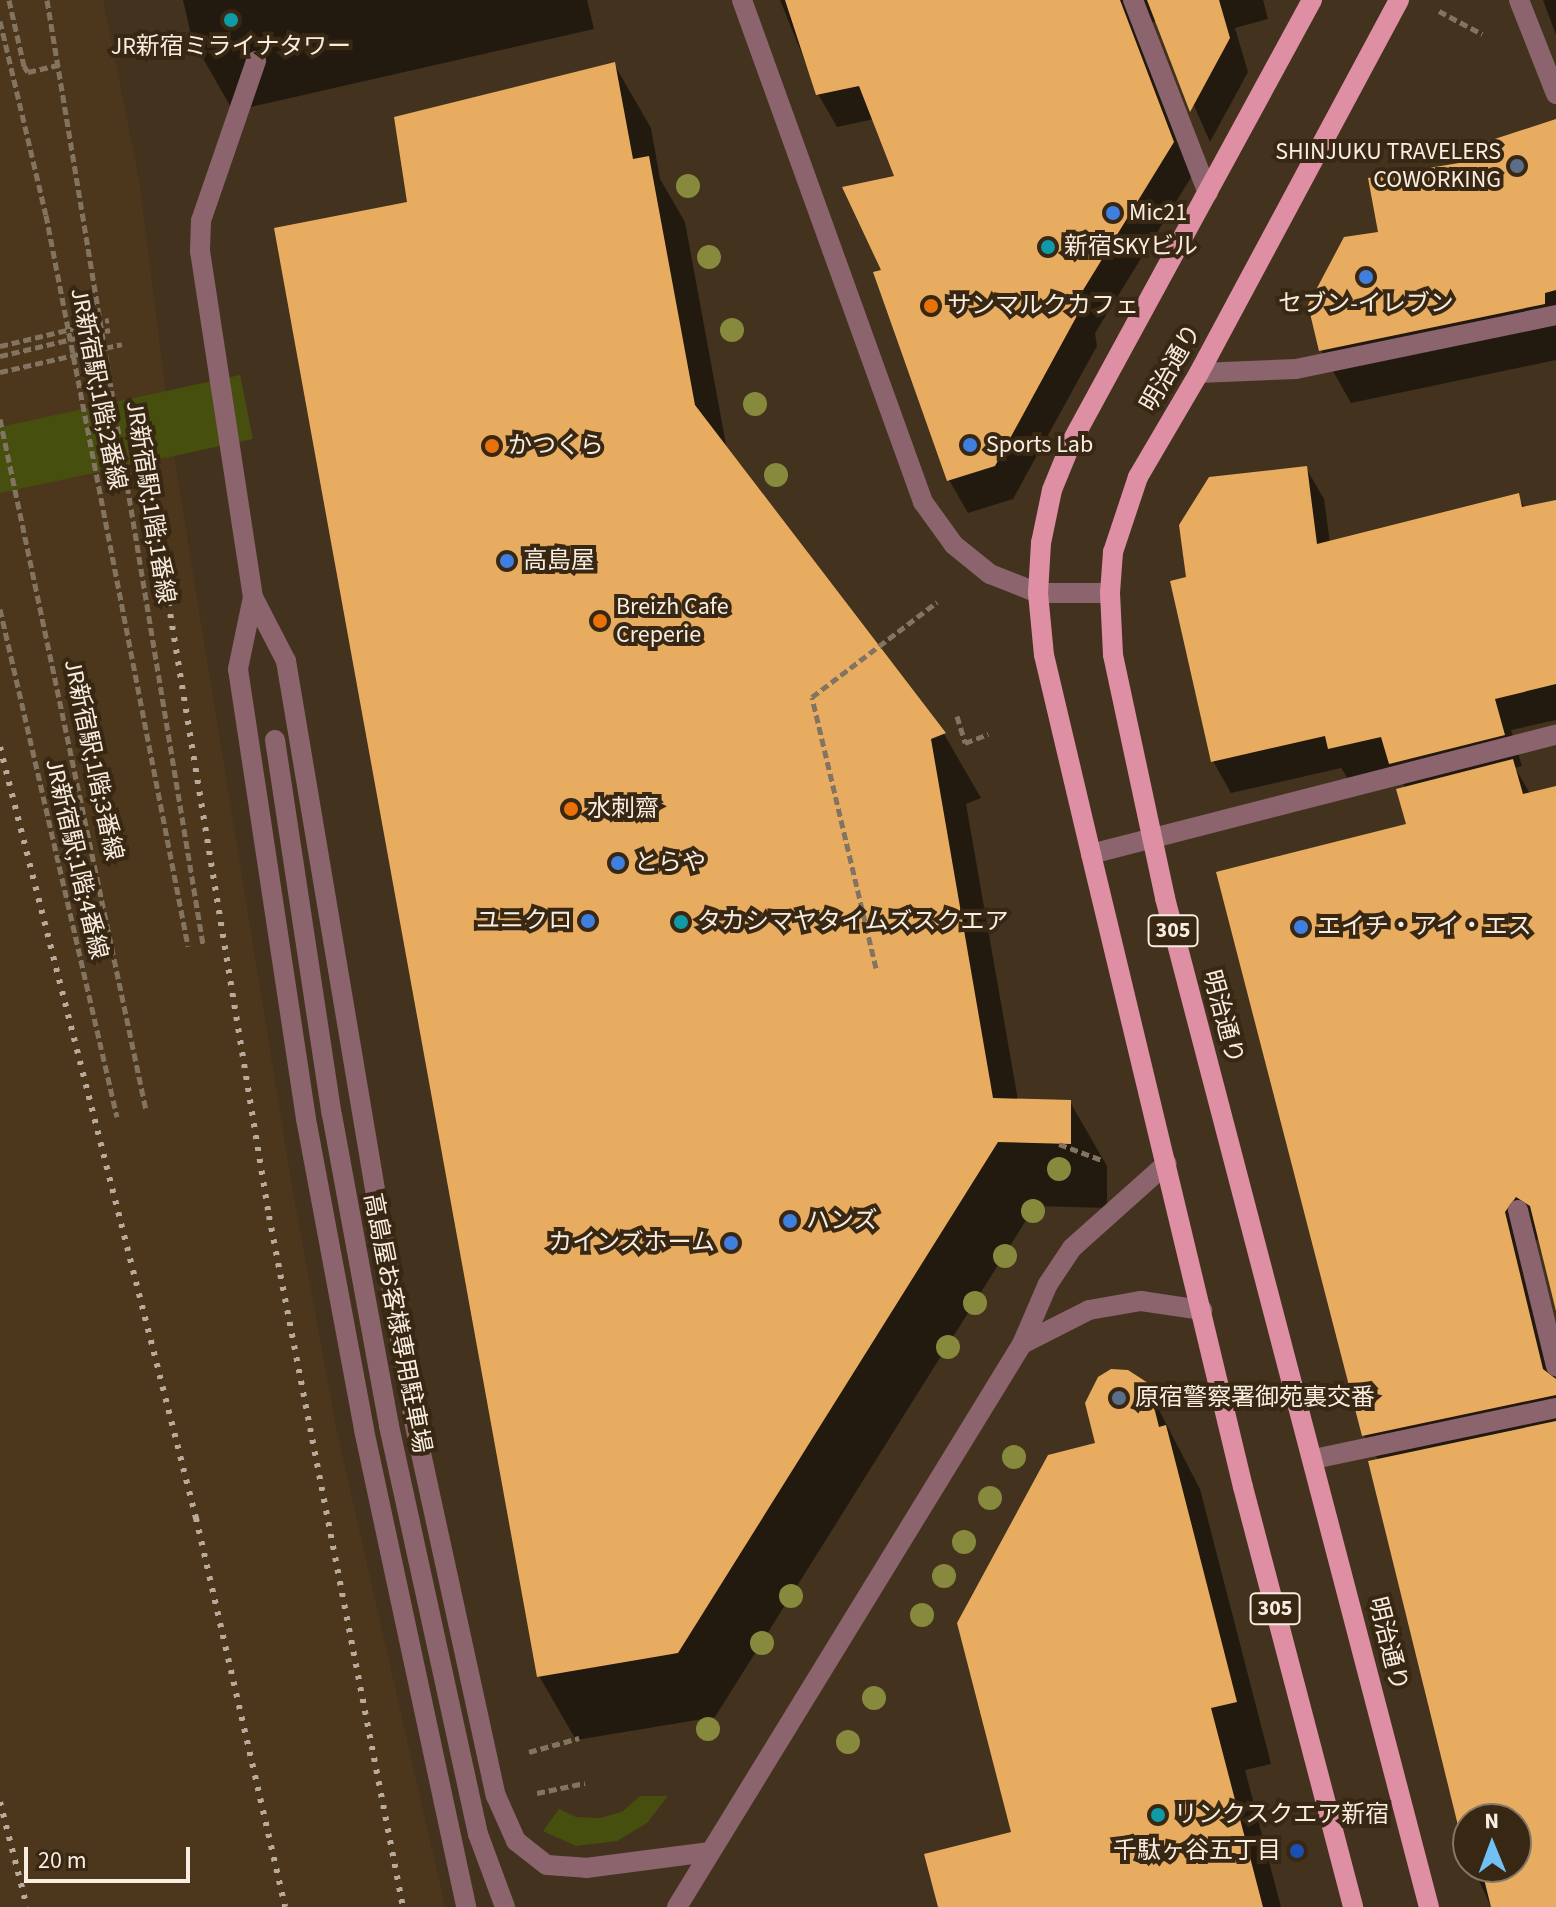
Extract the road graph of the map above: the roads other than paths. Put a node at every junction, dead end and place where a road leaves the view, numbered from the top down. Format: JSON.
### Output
{"nodes":[{"id":1,"x":742,"y":0,"type":"edge"},
{"id":2,"x":1133,"y":0,"type":"edge"},
{"id":3,"x":1312,"y":0,"type":"edge"},
{"id":4,"x":1399,"y":0,"type":"edge"},
{"id":5,"x":1519,"y":0,"type":"edge"},
{"id":6,"x":256,"y":61,"type":"dead end"},
{"id":7,"x":1556,"y":94,"type":"edge"},
{"id":8,"x":1208,"y":193,"type":"junction"},
{"id":9,"x":1556,"y":315,"type":"edge"},
{"id":10,"x":1199,"y":373,"type":"junction"},
{"id":11,"x":1038,"y":593,"type":"junction"},
{"id":12,"x":1110,"y":593,"type":"junction"},
{"id":13,"x":253,"y":597,"type":"junction"},
{"id":14,"x":1556,"y":735,"type":"edge"},
{"id":15,"x":275,"y":740,"type":"dead end"},
{"id":16,"x":1151,"y":837,"type":"junction"},
{"id":17,"x":1091,"y":854,"type":"junction"},
{"id":18,"x":1167,"y":1163,"type":"junction"},
{"id":19,"x":1518,"y":1210,"type":"dead end"},
{"id":20,"x":1202,"y":1310,"type":"junction"},
{"id":21,"x":1022,"y":1344,"type":"junction"},
{"id":22,"x":1556,"y":1366,"type":"edge"},
{"id":23,"x":1556,"y":1408,"type":"edge"},
{"id":24,"x":1314,"y":1459,"type":"junction"},
{"id":25,"x":710,"y":1852,"type":"junction"},
{"id":26,"x":466,"y":1907,"type":"edge"},
{"id":27,"x":505,"y":1907,"type":"edge"},
{"id":28,"x":677,"y":1907,"type":"edge"},
{"id":29,"x":1353,"y":1907,"type":"edge"},
{"id":30,"x":1429,"y":1907,"type":"edge"}],
"edges":[{"from":1,"to":11,"type":"street"},
{"from":2,"to":8,"type":"street"},
{"from":3,"to":8,"type":"main road","name":"明治通り","number":"305"},
{"from":4,"to":10,"type":"main road","name":"明治通り","number":"305"},
{"from":5,"to":7,"type":"street"},
{"from":6,"to":13,"type":"street"},
{"from":8,"to":11,"type":"main road","name":"明治通り","number":"305"},
{"from":9,"to":10,"type":"street"},
{"from":10,"to":12,"type":"main road","name":"明治通り","number":"305"},
{"from":11,"to":12,"type":"street"},
{"from":11,"to":17,"type":"main road","name":"明治通り","number":"305"},
{"from":12,"to":16,"type":"main road","name":"明治通り","number":"305"},
{"from":13,"to":25,"type":"street"},
{"from":13,"to":26,"type":"street"},
{"from":14,"to":16,"type":"street"},
{"from":15,"to":27,"type":"street","name":"高島屋お客様専用駐車場"},
{"from":16,"to":17,"type":"street"},
{"from":16,"to":24,"type":"main road","name":"明治通り","number":"305"},
{"from":17,"to":18,"type":"main road","name":"明治通り","number":"305"},
{"from":18,"to":20,"type":"main road","name":"明治通り","number":"305"},
{"from":18,"to":21,"type":"street"},
{"from":19,"to":22,"type":"street"},
{"from":20,"to":21,"type":"street"},
{"from":20,"to":29,"type":"main road","name":"明治通り","number":"305"},
{"from":21,"to":25,"type":"street"},
{"from":23,"to":24,"type":"street"},
{"from":24,"to":30,"type":"main road","name":"明治通り","number":"305"},
{"from":25,"to":28,"type":"street"}]}
